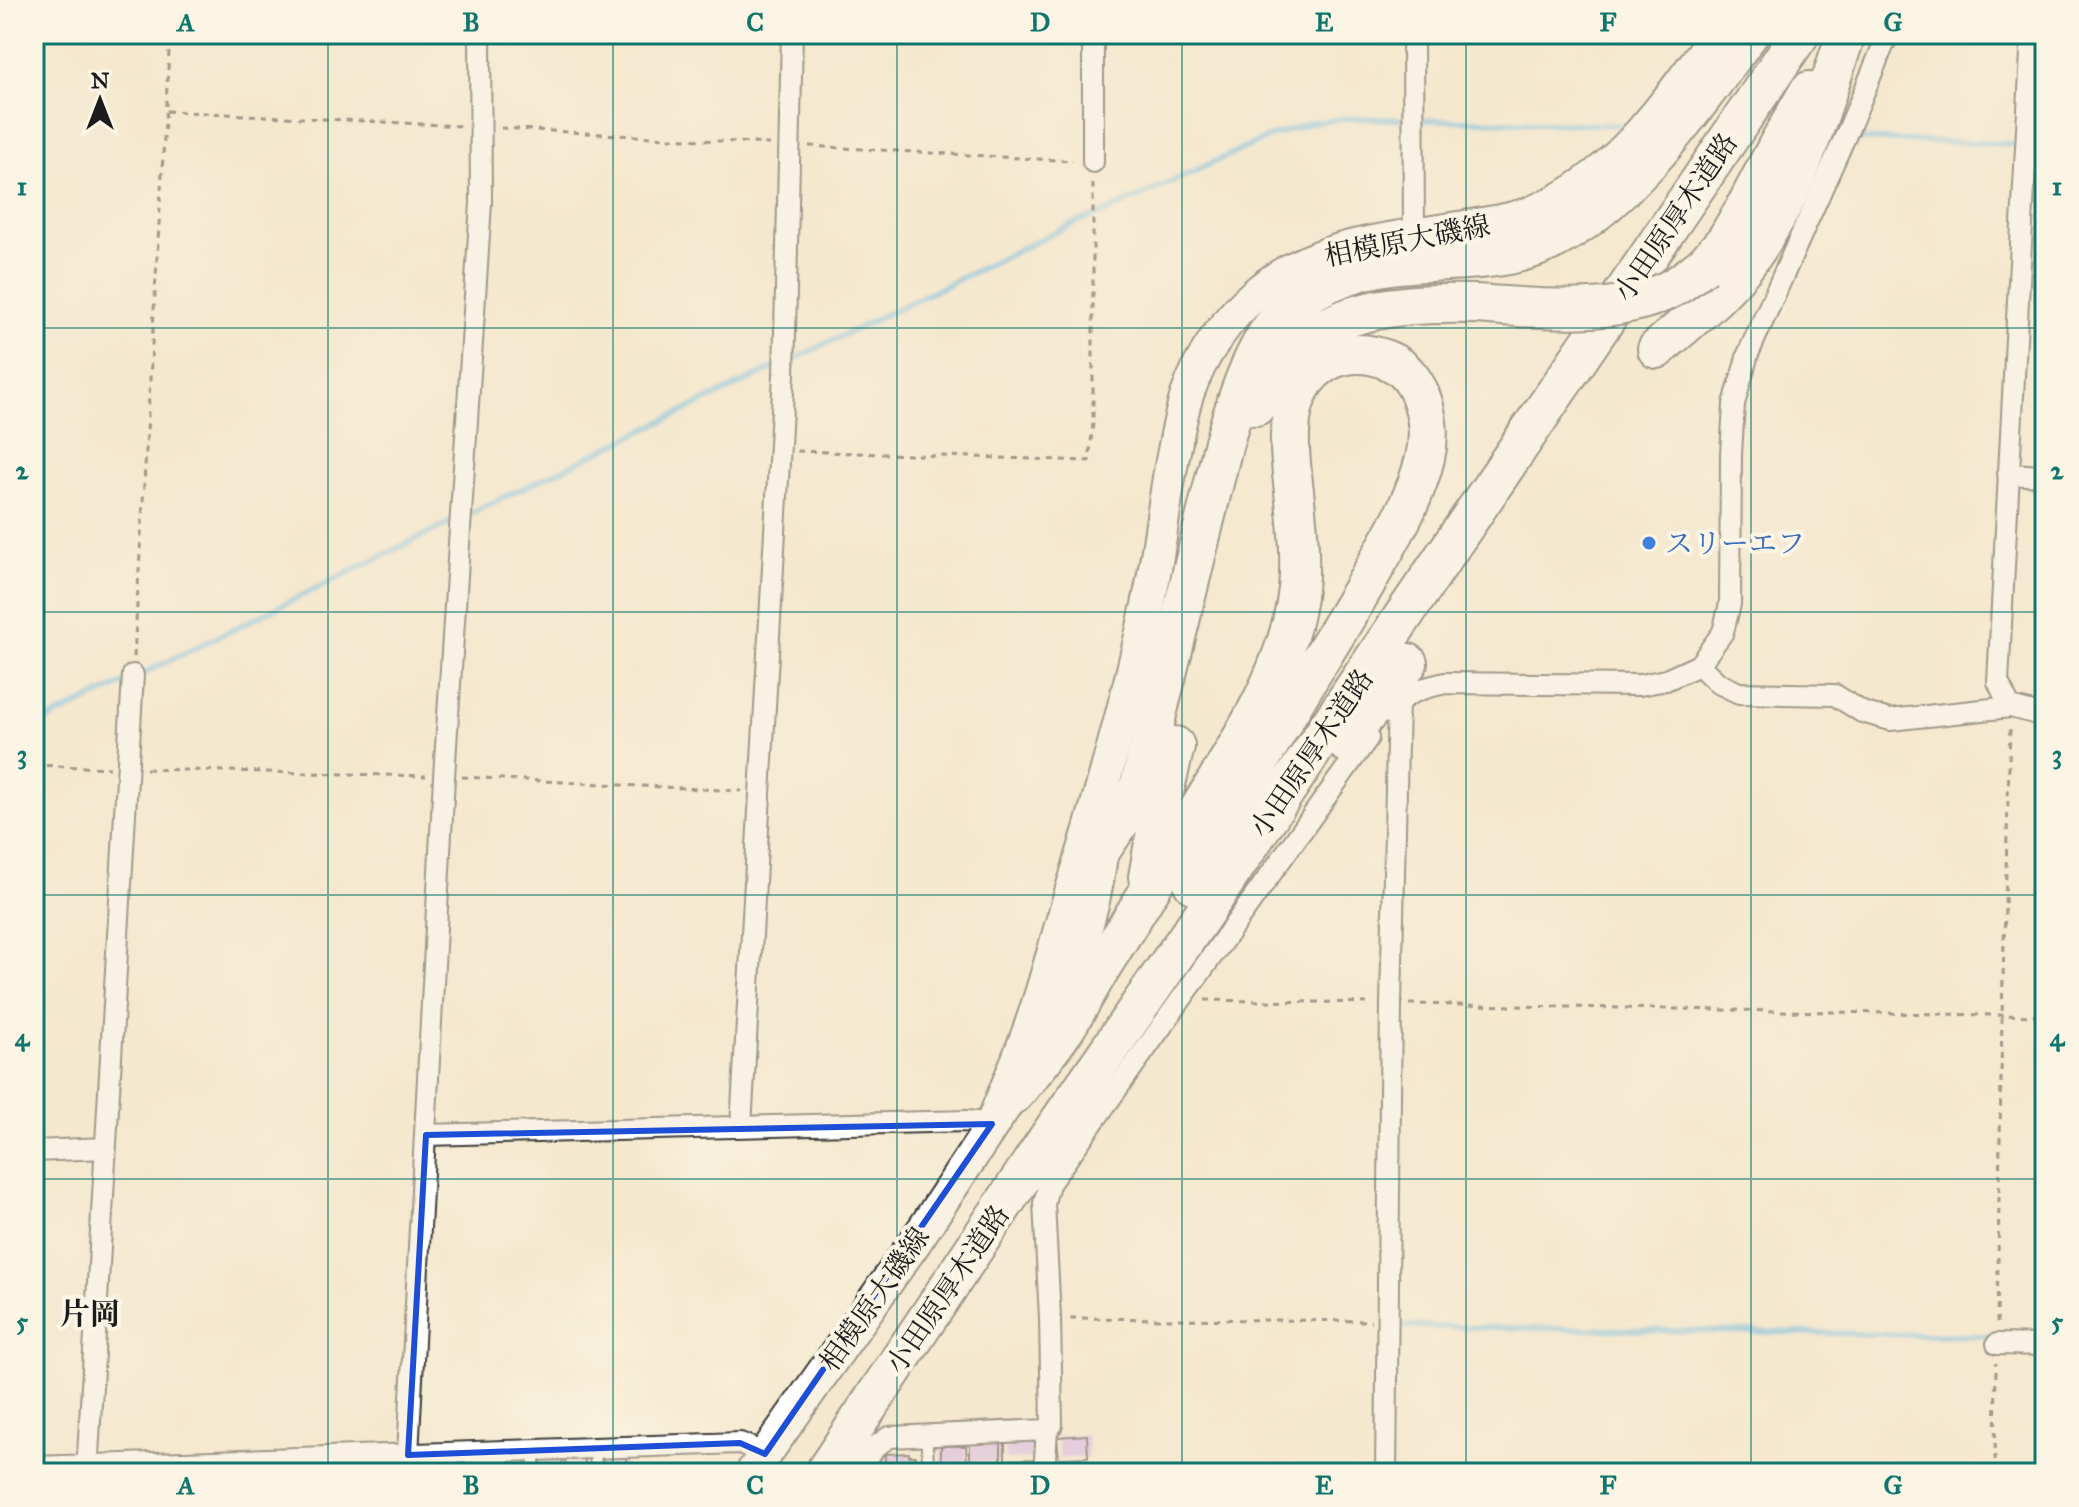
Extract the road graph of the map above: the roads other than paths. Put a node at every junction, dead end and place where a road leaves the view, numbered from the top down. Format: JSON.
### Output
{"nodes":[{"id":1,"x":480,"y":34,"type":"edge"},
{"id":2,"x":792,"y":34,"type":"edge"},
{"id":3,"x":1093,"y":34,"type":"edge"},
{"id":4,"x":1413,"y":34,"type":"edge"},
{"id":5,"x":1717,"y":34,"type":"edge"},
{"id":6,"x":1749,"y":34,"type":"edge"},
{"id":7,"x":1771,"y":34,"type":"edge"},
{"id":8,"x":1800,"y":34,"type":"edge"},
{"id":9,"x":1845,"y":34,"type":"edge"},
{"id":10,"x":1872,"y":34,"type":"edge"},
{"id":11,"x":1888,"y":34,"type":"edge"},
{"id":12,"x":2032,"y":34,"type":"edge"},
{"id":13,"x":1849,"y":128,"type":"junction"},
{"id":14,"x":1093,"y":162,"type":"road end"},
{"id":15,"x":1414,"y":236,"type":"junction"},
{"id":16,"x":1657,"y":349,"type":"dead end"},
{"id":17,"x":2008,"y":474,"type":"junction"},
{"id":18,"x":2045,"y":476,"type":"edge"},
{"id":19,"x":1408,"y":663,"type":"dead end"},
{"id":20,"x":1699,"y":665,"type":"junction"},
{"id":21,"x":132,"y":681,"type":"road end"},
{"id":22,"x":1398,"y":701,"type":"junction"},
{"id":23,"x":2010,"y":707,"type":"junction"},
{"id":24,"x":2045,"y":716,"type":"edge"},
{"id":25,"x":1107,"y":775,"type":"junction"},
{"id":26,"x":1101,"y":850,"type":"junction"},
{"id":27,"x":1204,"y":891,"type":"junction"},
{"id":28,"x":1131,"y":923,"type":"junction"},
{"id":29,"x":1033,"y":1018,"type":"junction"},
{"id":30,"x":1003,"y":1109,"type":"junction"},
{"id":31,"x":741,"y":1127,"type":"junction"},
{"id":32,"x":426,"y":1135,"type":"junction"},
{"id":33,"x":105,"y":1148,"type":"junction"},
{"id":34,"x":34,"y":1151,"type":"edge"},
{"id":35,"x":1997,"y":1344,"type":"road end"},
{"id":36,"x":2045,"y":1345,"type":"edge"},
{"id":37,"x":1047,"y":1430,"type":"junction"},
{"id":38,"x":926,"y":1435,"type":"junction"},
{"id":39,"x":595,"y":1448,"type":"junction"},
{"id":40,"x":534,"y":1451,"type":"junction"},
{"id":41,"x":408,"y":1464,"type":"edge"},
{"id":42,"x":34,"y":1467,"type":"edge"},
{"id":43,"x":771,"y":1467,"type":"edge"},
{"id":44,"x":87,"y":1469,"type":"edge"},
{"id":45,"x":534,"y":1473,"type":"edge"},
{"id":46,"x":596,"y":1473,"type":"edge"},
{"id":47,"x":824,"y":1473,"type":"edge"},
{"id":48,"x":859,"y":1473,"type":"edge"},
{"id":49,"x":929,"y":1473,"type":"edge"},
{"id":50,"x":1044,"y":1473,"type":"edge"},
{"id":51,"x":1386,"y":1473,"type":"edge"}],
"edges":[{"from":1,"to":32,"type":"street"},
{"from":2,"to":31,"type":"street"},
{"from":3,"to":14,"type":"street"},
{"from":4,"to":15,"type":"street"},
{"from":5,"to":15,"type":"main road","name":"相模原大磯線"},
{"from":6,"to":26,"type":"highway"},
{"from":7,"to":27,"type":"highway","name":"小田原厚木道路"},
{"from":8,"to":27,"type":"highway","name":"小田原厚木道路"},
{"from":9,"to":16,"type":"highway"},
{"from":9,"to":28,"type":"highway","bridge":true},
{"from":10,"to":13,"type":"street"},
{"from":11,"to":13,"type":"street"},
{"from":12,"to":17,"type":"street"},
{"from":13,"to":20,"type":"street"},
{"from":15,"to":25,"type":"main road","name":"相模原大磯線"},
{"from":17,"to":18,"type":"street"},
{"from":17,"to":23,"type":"street"},
{"from":19,"to":27,"type":"highway"},
{"from":20,"to":22,"type":"street"},
{"from":20,"to":23,"type":"street"},
{"from":21,"to":33,"type":"street"},
{"from":22,"to":37,"type":"street"},
{"from":22,"to":51,"type":"street"},
{"from":23,"to":24,"type":"street"},
{"from":25,"to":26,"type":"main road","name":"相模原大磯線"},
{"from":25,"to":29,"type":"main road","name":"相模原大磯線"},
{"from":26,"to":29,"type":"main road"},
{"from":26,"to":30,"type":"main road","name":"相模原大磯線"},
{"from":27,"to":28,"type":"highway"},
{"from":27,"to":43,"type":"highway","name":"小田原厚木道路"},
{"from":27,"to":47,"type":"highway","name":"小田原厚木道路"},
{"from":28,"to":30,"type":"highway"},
{"from":29,"to":30,"type":"main road","name":"相模原大磯線"},
{"from":30,"to":31,"type":"street"},
{"from":30,"to":43,"type":"main road","name":"相模原大磯線"},
{"from":31,"to":32,"type":"street"},
{"from":32,"to":41,"type":"street"},
{"from":33,"to":34,"type":"street"},
{"from":33,"to":44,"type":"street"},
{"from":35,"to":36,"type":"street"},
{"from":37,"to":38,"type":"street"},
{"from":37,"to":50,"type":"street"},
{"from":38,"to":48,"type":"street"},
{"from":38,"to":49,"type":"lane"},
{"from":39,"to":40,"type":"street"},
{"from":39,"to":43,"type":"street"},
{"from":39,"to":46,"type":"lane"},
{"from":40,"to":41,"type":"street"},
{"from":40,"to":45,"type":"lane"},
{"from":41,"to":44,"type":"street"},
{"from":42,"to":44,"type":"street"}]}
